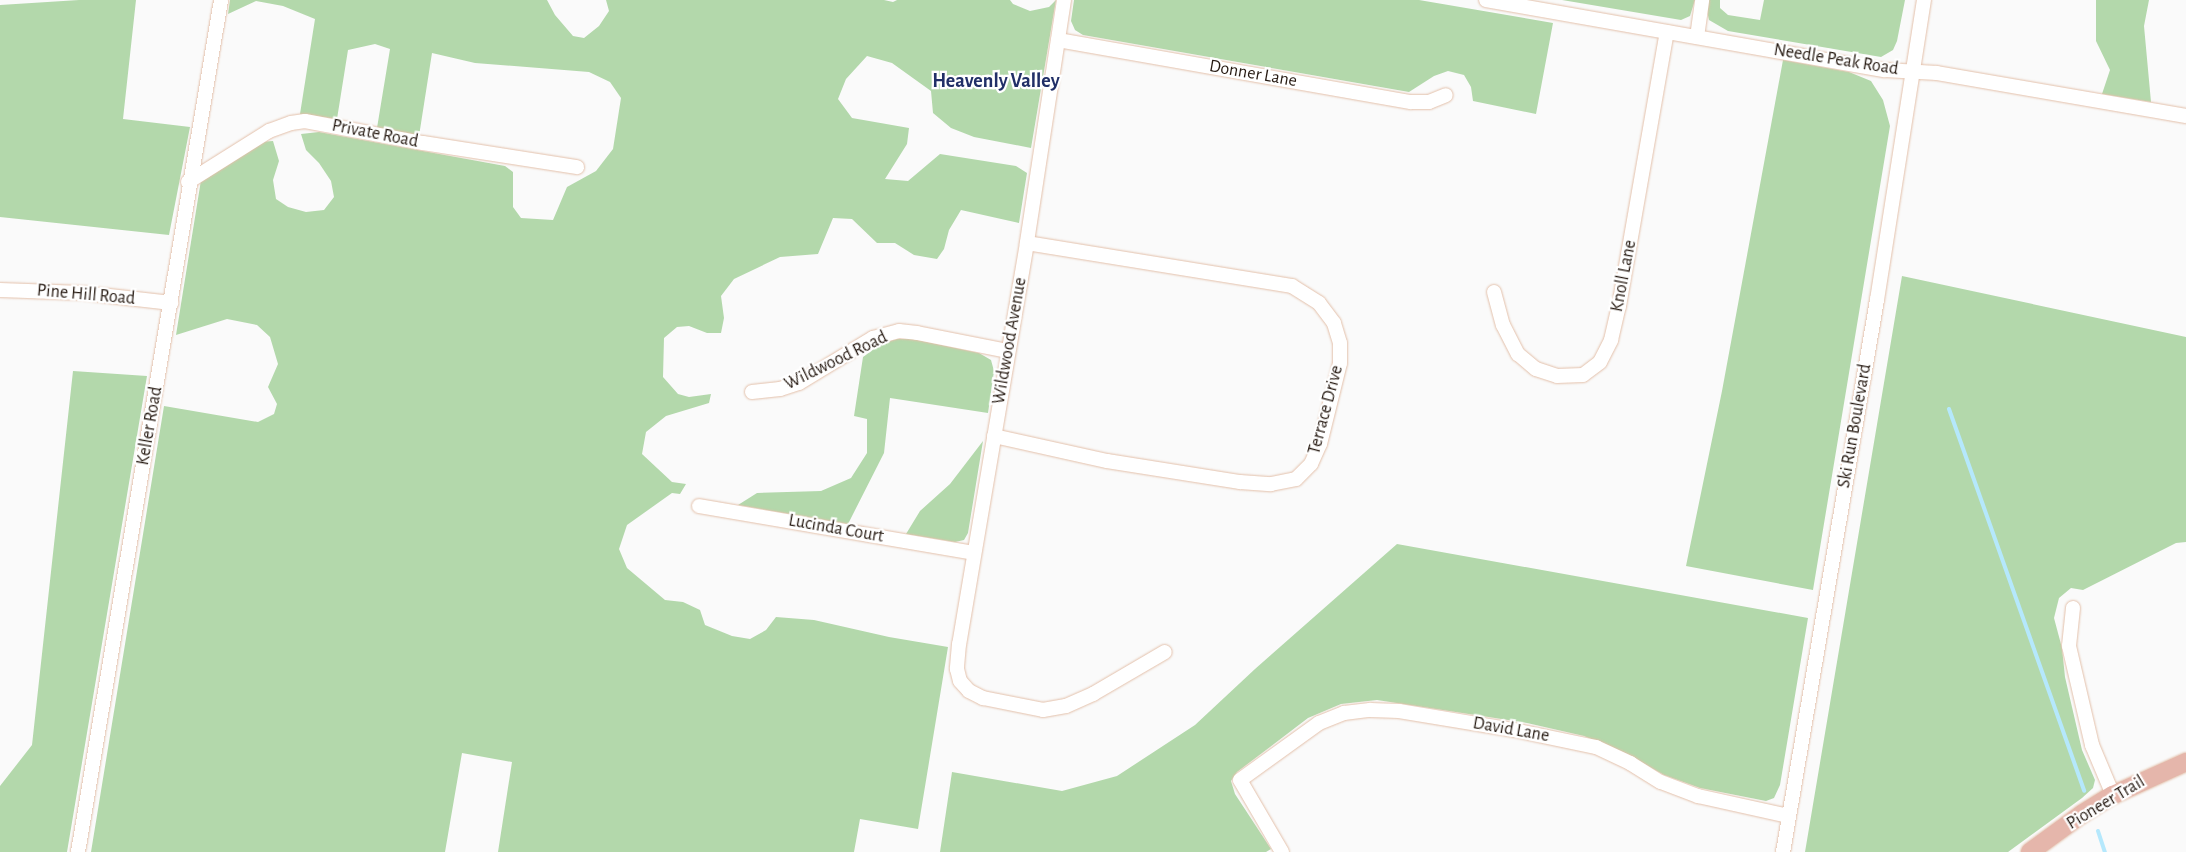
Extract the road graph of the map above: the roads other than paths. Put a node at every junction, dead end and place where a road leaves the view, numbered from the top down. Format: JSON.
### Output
{"nodes":[{"id":1,"x":221,"y":0,"type":"edge"},
{"id":2,"x":1064,"y":0,"type":"edge"},
{"id":3,"x":1486,"y":0,"type":"edge"},
{"id":4,"x":1702,"y":0,"type":"edge"},
{"id":5,"x":1924,"y":0,"type":"edge"},
{"id":6,"x":1667,"y":32,"type":"junction"},
{"id":7,"x":1697,"y":37,"type":"junction"},
{"id":8,"x":1058,"y":40,"type":"junction"},
{"id":9,"x":1911,"y":71,"type":"junction"},
{"id":10,"x":1446,"y":95,"type":"dead end"},
{"id":11,"x":2186,"y":116,"type":"edge"},
{"id":12,"x":577,"y":167,"type":"dead end"},
{"id":13,"x":188,"y":182,"type":"junction"},
{"id":14,"x":1027,"y":243,"type":"junction"},
{"id":15,"x":0,"y":290,"type":"edge"},
{"id":16,"x":1494,"y":292,"type":"dead end"},
{"id":17,"x":171,"y":303,"type":"junction"},
{"id":18,"x":1008,"y":352,"type":"junction"},
{"id":19,"x":752,"y":392,"type":"dead end"},
{"id":20,"x":994,"y":436,"type":"junction"},
{"id":21,"x":699,"y":506,"type":"dead end"},
{"id":22,"x":974,"y":553,"type":"junction"},
{"id":23,"x":2074,"y":608,"type":"dead end"},
{"id":24,"x":1165,"y":652,"type":"dead end"},
{"id":25,"x":2186,"y":762,"type":"edge"},
{"id":26,"x":2113,"y":795,"type":"junction"},
{"id":27,"x":1788,"y":816,"type":"junction"},
{"id":28,"x":78,"y":852,"type":"edge"},
{"id":29,"x":1282,"y":852,"type":"edge"},
{"id":30,"x":1783,"y":852,"type":"edge"},
{"id":31,"x":2030,"y":852,"type":"edge"}],
"edges":[{"from":1,"to":13,"type":"street","name":"Keller Road"},
{"from":2,"to":8,"type":"street","name":"Wildwood Avenue"},
{"from":3,"to":6,"type":"street","name":"Needle Peak Road"},
{"from":4,"to":7,"type":"street"},
{"from":5,"to":9,"type":"street","name":"Ski Run Boulevard"},
{"from":6,"to":7,"type":"street","name":"Needle Peak Road"},
{"from":6,"to":16,"type":"street","name":"Knoll Lane"},
{"from":7,"to":9,"type":"street","name":"Needle Peak Road"},
{"from":8,"to":10,"type":"street","name":"Donner Lane"},
{"from":8,"to":14,"type":"street","name":"Wildwood Avenue"},
{"from":9,"to":11,"type":"street","name":"Needle Peak Road"},
{"from":9,"to":27,"type":"street","name":"Ski Run Boulevard"},
{"from":12,"to":13,"type":"street","name":"Private Road"},
{"from":13,"to":17,"type":"street","name":"Keller Road"},
{"from":14,"to":18,"type":"street","name":"Wildwood Avenue"},
{"from":14,"to":20,"type":"street","name":"Terrace Drive"},
{"from":15,"to":17,"type":"street","name":"Pine Hill Road"},
{"from":17,"to":28,"type":"street","name":"Keller Road"},
{"from":18,"to":19,"type":"street","name":"Wildwood Road"},
{"from":18,"to":20,"type":"street","name":"Wildwood Avenue"},
{"from":20,"to":22,"type":"street","name":"Wildwood Avenue"},
{"from":21,"to":22,"type":"street","name":"Lucinda Court"},
{"from":22,"to":24,"type":"street","name":"Wildwood Avenue"},
{"from":23,"to":26,"type":"street"},
{"from":25,"to":26,"type":"main road","name":"Pioneer Trail"},
{"from":26,"to":31,"type":"main road","name":"Pioneer Trail"},
{"from":27,"to":29,"type":"street","name":"David Lane"},
{"from":27,"to":30,"type":"street","name":"Ski Run Boulevard"}]}
